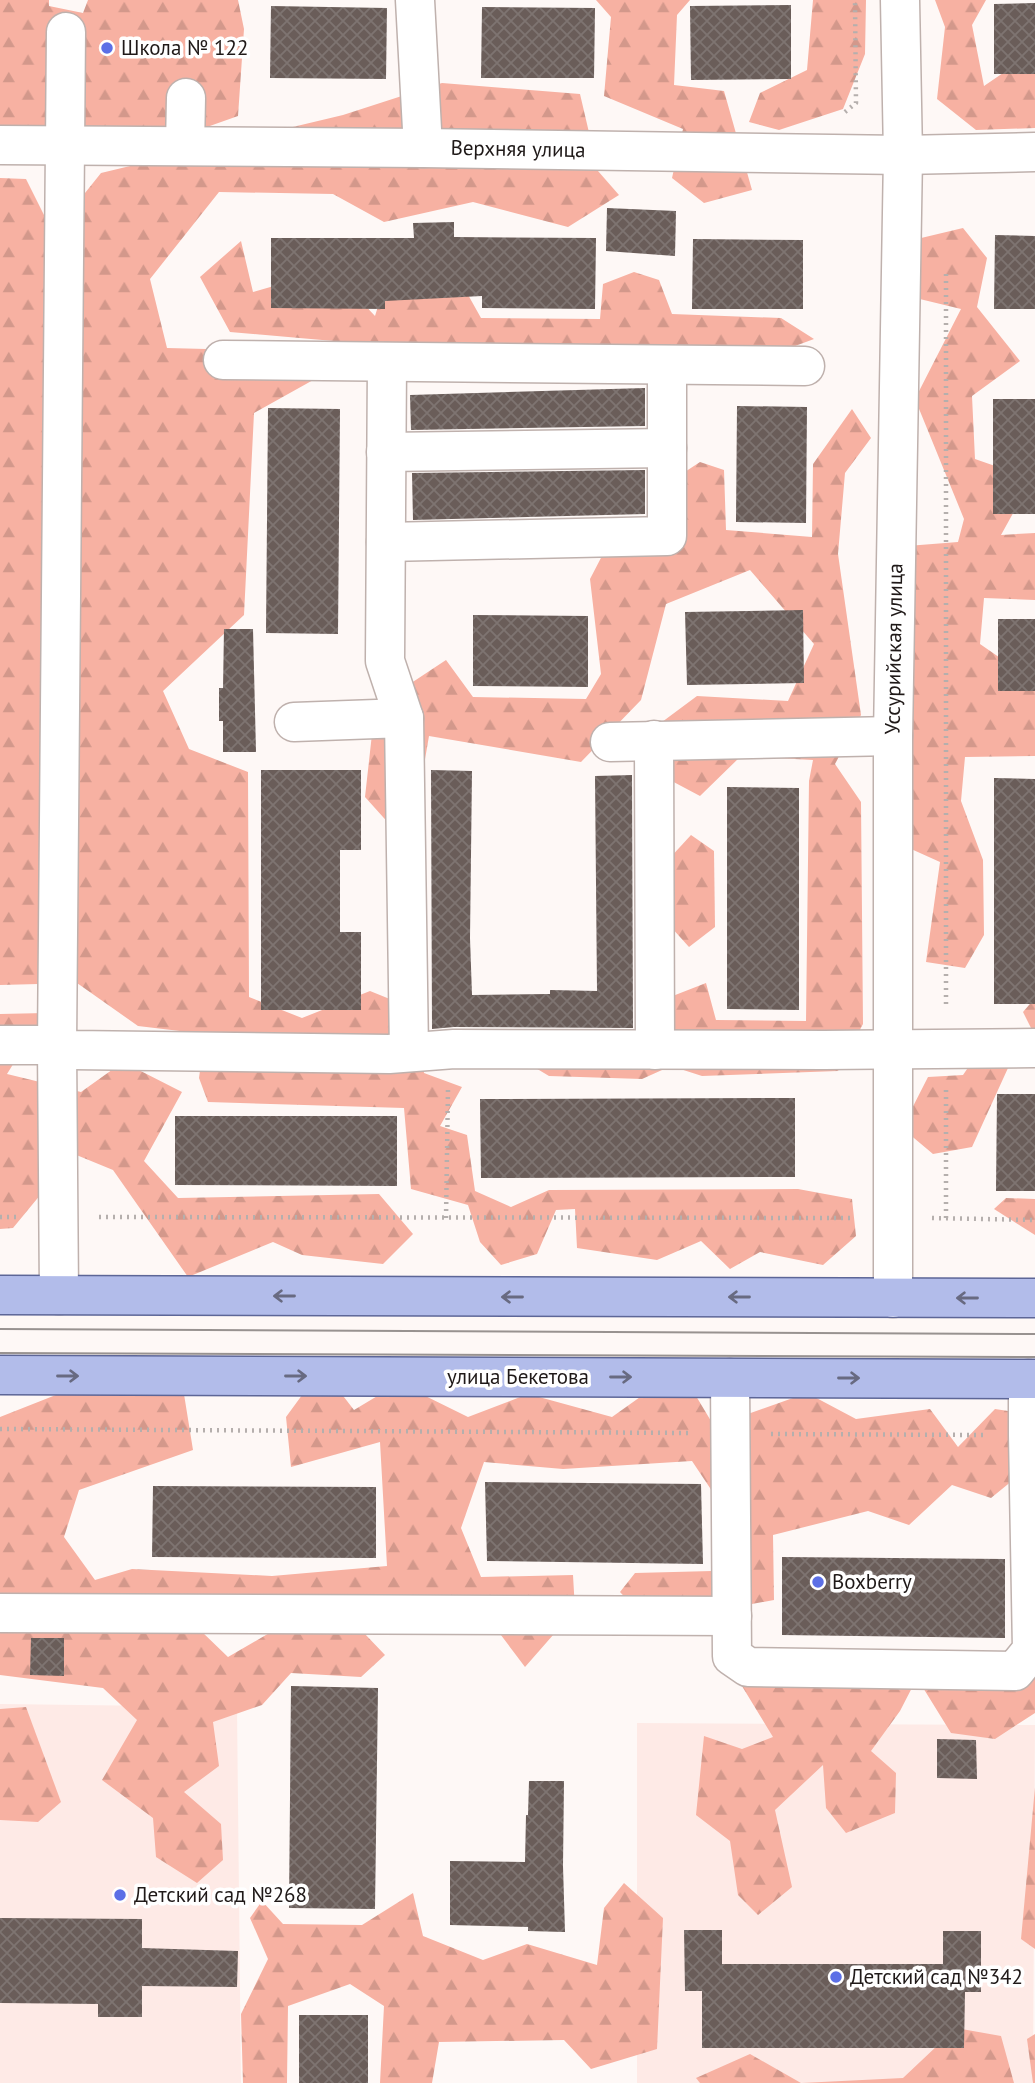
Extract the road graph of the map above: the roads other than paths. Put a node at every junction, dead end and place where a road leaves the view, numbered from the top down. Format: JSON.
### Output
{"nodes":[{"id":1,"x":415,"y":0,"type":"edge"},
{"id":2,"x":901,"y":0,"type":"edge"},
{"id":3,"x":66,"y":32,"type":"dead end"},
{"id":4,"x":186,"y":98,"type":"dead end"},
{"id":5,"x":0,"y":145,"type":"edge"},
{"id":6,"x":67,"y":145,"type":"junction"},
{"id":7,"x":185,"y":146,"type":"junction"},
{"id":8,"x":423,"y":148,"type":"junction"},
{"id":9,"x":1035,"y":152,"type":"edge"},
{"id":10,"x":903,"y":155,"type":"junction"},
{"id":11,"x":223,"y":360,"type":"dead end"},
{"id":12,"x":387,"y":362,"type":"junction"},
{"id":13,"x":667,"y":365,"type":"junction"},
{"id":14,"x":805,"y":366,"type":"dead end"},
{"id":15,"x":667,"y":448,"type":"junction"},
{"id":16,"x":386,"y":452,"type":"junction"},
{"id":17,"x":386,"y":542,"type":"junction"},
{"id":18,"x":404,"y":718,"type":"junction"},
{"id":19,"x":294,"y":722,"type":"dead end"},
{"id":20,"x":892,"y":736,"type":"junction"},
{"id":21,"x":654,"y":740,"type":"junction"},
{"id":22,"x":610,"y":742,"type":"dead end"},
{"id":23,"x":0,"y":1045,"type":"edge"},
{"id":24,"x":57,"y":1047,"type":"junction"},
{"id":25,"x":892,"y":1048,"type":"junction"},
{"id":26,"x":1035,"y":1048,"type":"edge"},
{"id":27,"x":655,"y":1050,"type":"junction"},
{"id":28,"x":409,"y":1052,"type":"junction"},
{"id":29,"x":0,"y":1295,"type":"edge"},
{"id":30,"x":59,"y":1296,"type":"junction"},
{"id":31,"x":893,"y":1298,"type":"junction"},
{"id":32,"x":1035,"y":1298,"type":"edge"},
{"id":33,"x":0,"y":1375,"type":"edge"},
{"id":34,"x":730,"y":1378,"type":"junction"},
{"id":35,"x":1032,"y":1379,"type":"edge"},
{"id":36,"x":1033,"y":1610,"type":"edge"},
{"id":37,"x":0,"y":1614,"type":"edge"},
{"id":38,"x":732,"y":1616,"type":"junction"}],
"edges":[{"from":1,"to":8,"type":"street"},
{"from":2,"to":10,"type":"street","name":"Уссурийская улица"},
{"from":3,"to":6,"type":"street"},
{"from":4,"to":7,"type":"street"},
{"from":5,"to":6,"type":"street","name":"Верхняя улица"},
{"from":6,"to":7,"type":"street","name":"Верхняя улица"},
{"from":6,"to":24,"type":"street"},
{"from":7,"to":8,"type":"street","name":"Верхняя улица"},
{"from":8,"to":10,"type":"street","name":"Верхняя улица"},
{"from":9,"to":10,"type":"street","name":"Верхняя улица"},
{"from":10,"to":20,"type":"street","name":"Уссурийская улица"},
{"from":11,"to":12,"type":"street"},
{"from":12,"to":13,"type":"street"},
{"from":12,"to":16,"type":"street"},
{"from":13,"to":14,"type":"street"},
{"from":13,"to":15,"type":"street"},
{"from":15,"to":16,"type":"street"},
{"from":15,"to":17,"type":"street"},
{"from":16,"to":17,"type":"street"},
{"from":17,"to":18,"type":"street"},
{"from":18,"to":19,"type":"street"},
{"from":18,"to":28,"type":"street"},
{"from":20,"to":21,"type":"street"},
{"from":20,"to":25,"type":"street","name":"Уссурийская улица"},
{"from":21,"to":22,"type":"street"},
{"from":21,"to":27,"type":"street"},
{"from":23,"to":24,"type":"street"},
{"from":24,"to":28,"type":"street"},
{"from":24,"to":30,"type":"street"},
{"from":25,"to":26,"type":"street"},
{"from":25,"to":27,"type":"street"},
{"from":25,"to":31,"type":"street","name":"Уссурийская улица"},
{"from":27,"to":28,"type":"street"},
{"from":29,"to":30,"type":"main road"},
{"from":31,"to":30,"type":"main road","one_way":true},
{"from":32,"to":31,"type":"main road","one_way":true},
{"from":33,"to":34,"type":"main road","name":"улица Бекетова","one_way":true},
{"from":34,"to":35,"type":"main road","name":"улица Бекетова","one_way":true},
{"from":34,"to":38,"type":"street"},
{"from":35,"to":36,"type":"street"},
{"from":36,"to":38,"type":"street"},
{"from":37,"to":38,"type":"street"}]}
